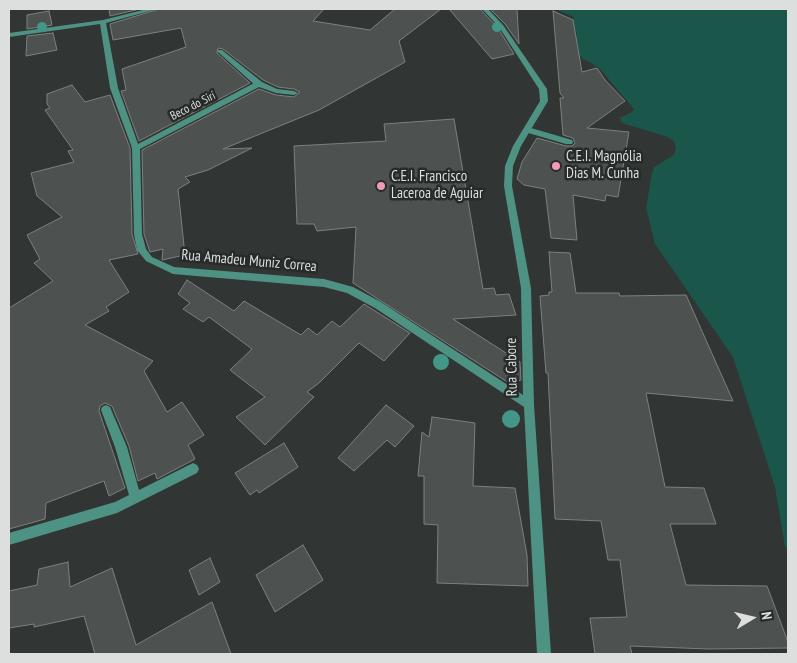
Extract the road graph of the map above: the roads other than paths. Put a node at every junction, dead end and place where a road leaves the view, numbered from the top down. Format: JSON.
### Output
{"nodes":[{"id":1,"x":154,"y":9,"type":"edge"},
{"id":2,"x":485,"y":9,"type":"edge"},
{"id":3,"x":103,"y":22,"type":"junction"},
{"id":4,"x":9,"y":35,"type":"edge"},
{"id":5,"x":220,"y":51,"type":"dead end"},
{"id":6,"x":259,"y":84,"type":"junction"},
{"id":7,"x":294,"y":93,"type":"dead end"},
{"id":8,"x":528,"y":130,"type":"junction"},
{"id":9,"x":569,"y":142,"type":"dead end"},
{"id":10,"x":136,"y":148,"type":"junction"},
{"id":11,"x":529,"y":405,"type":"junction"},
{"id":12,"x":106,"y":410,"type":"dead end"},
{"id":13,"x":193,"y":469,"type":"dead end"},
{"id":14,"x":136,"y":498,"type":"junction"},
{"id":15,"x":9,"y":539,"type":"edge"},
{"id":16,"x":544,"y":654,"type":"edge"}],
"edges":[{"from":1,"to":3,"type":"street"},
{"from":2,"to":8,"type":"street","name":"Rua Cabore"},
{"from":3,"to":4,"type":"street"},
{"from":3,"to":10,"type":"street","name":"Rua Amadeu Muniz Correa"},
{"from":5,"to":6,"type":"street"},
{"from":6,"to":7,"type":"street"},
{"from":6,"to":10,"type":"street","name":"Beco do Sirí"},
{"from":8,"to":9,"type":"street"},
{"from":8,"to":11,"type":"street","name":"Rua Cabore"},
{"from":10,"to":11,"type":"street","name":"Rua Amadeu Muniz Correa"},
{"from":11,"to":16,"type":"street","name":"Rua Cabore"},
{"from":12,"to":14,"type":"street"},
{"from":13,"to":14,"type":"street"},
{"from":14,"to":15,"type":"street"}]}
